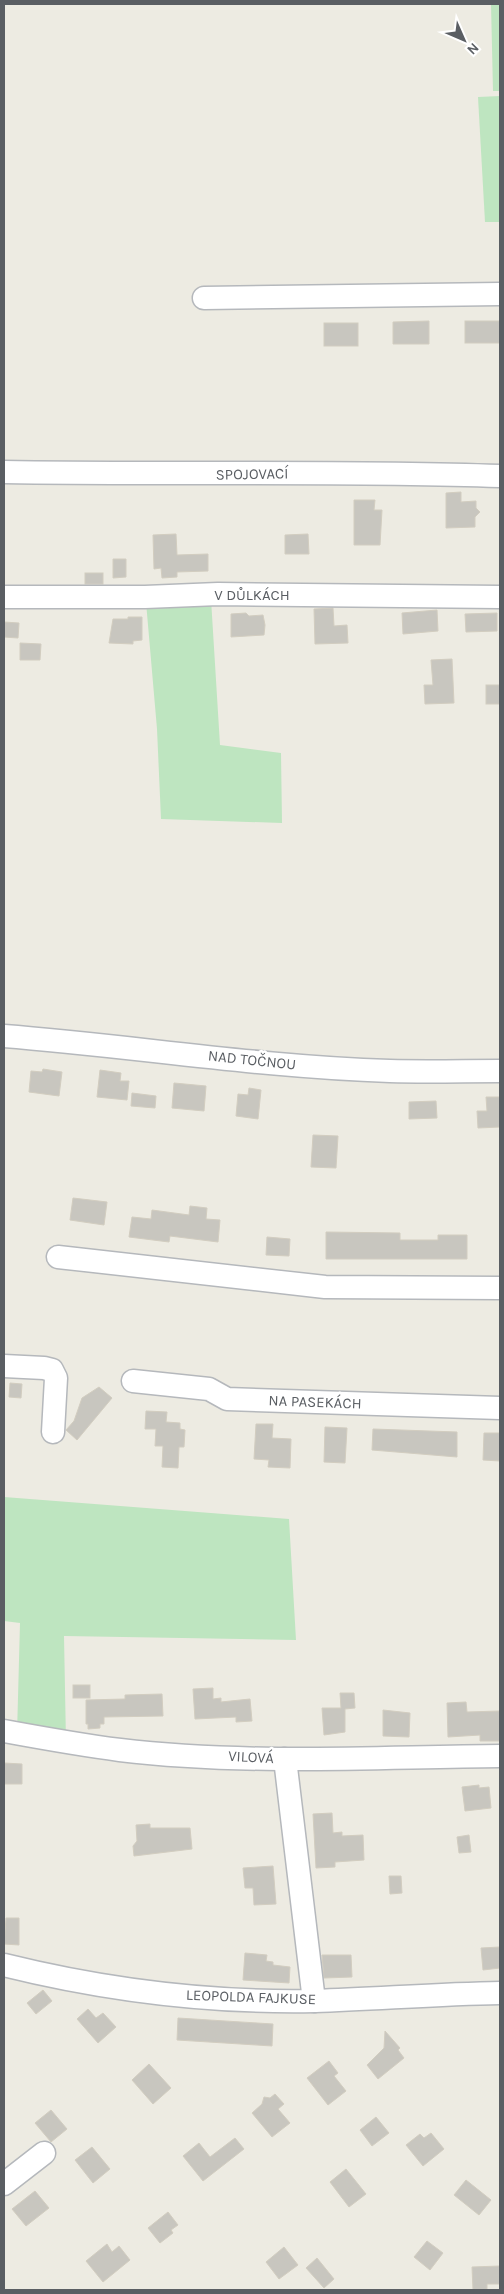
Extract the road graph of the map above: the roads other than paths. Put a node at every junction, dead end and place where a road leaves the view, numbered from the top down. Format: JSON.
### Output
{"nodes":[{"id":1,"x":500,"y":294,"type":"edge"},
{"id":2,"x":204,"y":298,"type":"dead end"},
{"id":3,"x":4,"y":472,"type":"edge"},
{"id":4,"x":500,"y":476,"type":"edge"},
{"id":5,"x":4,"y":597,"type":"edge"},
{"id":6,"x":500,"y":597,"type":"edge"},
{"id":7,"x":4,"y":1036,"type":"edge"},
{"id":8,"x":500,"y":1071,"type":"edge"},
{"id":9,"x":58,"y":1258,"type":"dead end"},
{"id":10,"x":500,"y":1288,"type":"edge"},
{"id":11,"x":4,"y":1366,"type":"edge"},
{"id":12,"x":133,"y":1381,"type":"dead end"},
{"id":13,"x":500,"y":1408,"type":"edge"},
{"id":14,"x":53,"y":1432,"type":"dead end"},
{"id":15,"x":4,"y":1731,"type":"edge"},
{"id":16,"x":500,"y":1756,"type":"edge"},
{"id":17,"x":284,"y":1759,"type":"junction"},
{"id":18,"x":4,"y":1965,"type":"edge"},
{"id":19,"x":500,"y":1993,"type":"edge"},
{"id":20,"x":314,"y":2001,"type":"junction"},
{"id":21,"x":44,"y":2153,"type":"dead end"},
{"id":22,"x":4,"y":2184,"type":"edge"}],
"edges":[{"from":1,"to":2,"type":"street"},
{"from":3,"to":4,"type":"street","name":"SPOJOVACÍ"},
{"from":5,"to":6,"type":"street","name":"V DŮLKÁCH"},
{"from":7,"to":8,"type":"street","name":"NAD TOČNOU"},
{"from":9,"to":10,"type":"street"},
{"from":11,"to":14,"type":"street"},
{"from":12,"to":13,"type":"street","name":"NA PASEKÁCH"},
{"from":15,"to":17,"type":"street","name":"VILOVÁ"},
{"from":16,"to":17,"type":"street","name":"VILOVÁ"},
{"from":17,"to":20,"type":"street"},
{"from":18,"to":20,"type":"street","name":"LEOPOLDA FAJKUSE"},
{"from":19,"to":20,"type":"street","name":"LEOPOLDA FAJKUSE"},
{"from":21,"to":22,"type":"street"}]}
